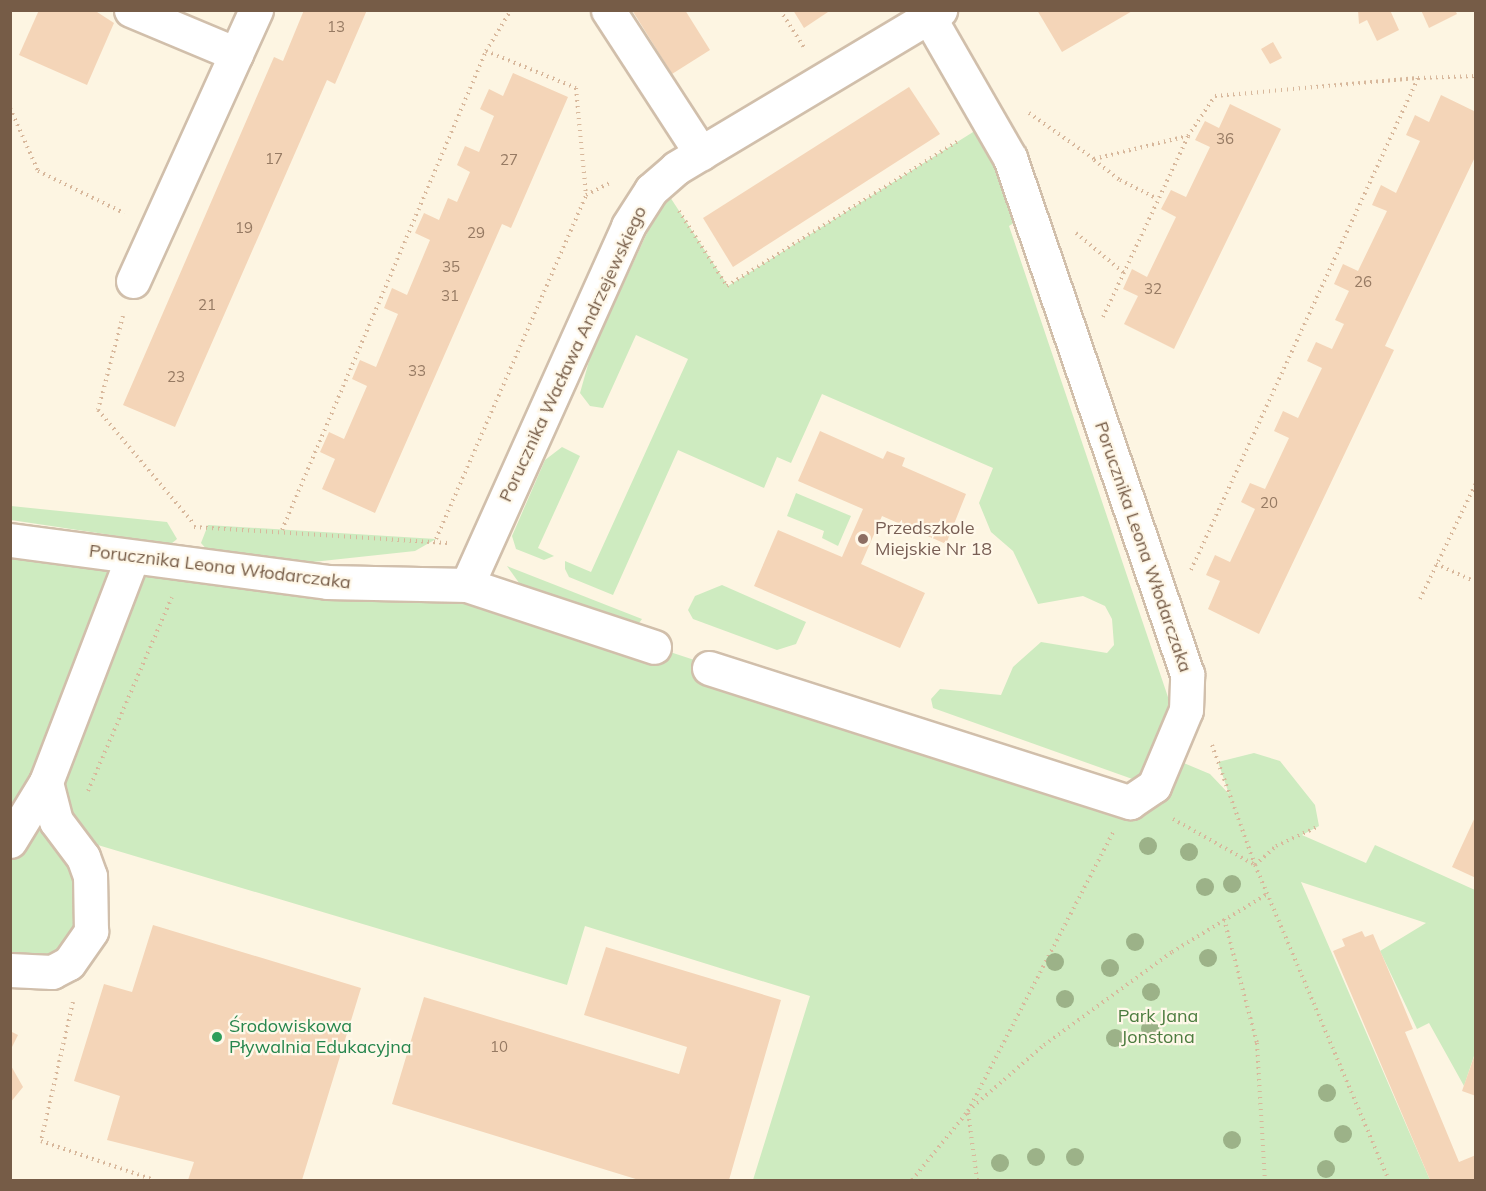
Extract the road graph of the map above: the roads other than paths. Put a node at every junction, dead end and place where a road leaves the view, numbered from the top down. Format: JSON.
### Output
{"nodes":[{"id":1,"x":131,"y":10,"type":"edge"},
{"id":2,"x":256,"y":10,"type":"edge"},
{"id":3,"x":608,"y":10,"type":"edge"},
{"id":4,"x":931,"y":12,"type":"edge"},
{"id":5,"x":236,"y":54,"type":"junction"},
{"id":6,"x":701,"y":153,"type":"junction"},
{"id":7,"x":133,"y":281,"type":"road end"},
{"id":8,"x":10,"y":540,"type":"edge"},
{"id":9,"x":132,"y":558,"type":"junction"},
{"id":10,"x":467,"y":585,"type":"junction"},
{"id":11,"x":654,"y":647,"type":"dead end"},
{"id":12,"x":709,"y":668,"type":"dead end"},
{"id":13,"x":46,"y":782,"type":"junction"},
{"id":14,"x":10,"y":841,"type":"edge"},
{"id":15,"x":10,"y":970,"type":"edge"}],
"edges":[{"from":1,"to":5,"type":"street"},
{"from":2,"to":5,"type":"street"},
{"from":3,"to":6,"type":"street"},
{"from":4,"to":6,"type":"street","name":"Porucznika Wacława Andrzejewskiego"},
{"from":4,"to":12,"type":"street","name":"Porucznika Leona Włodarczaka"},
{"from":5,"to":7,"type":"street"},
{"from":6,"to":10,"type":"street","name":"Porucznika Wacława Andrzejewskiego"},
{"from":8,"to":9,"type":"street","name":"Porucznika Leona Włodarczaka"},
{"from":9,"to":10,"type":"street","name":"Porucznika Leona Włodarczaka"},
{"from":9,"to":13,"type":"street"},
{"from":10,"to":11,"type":"street"},
{"from":13,"to":14,"type":"street"},
{"from":13,"to":15,"type":"street"}]}
